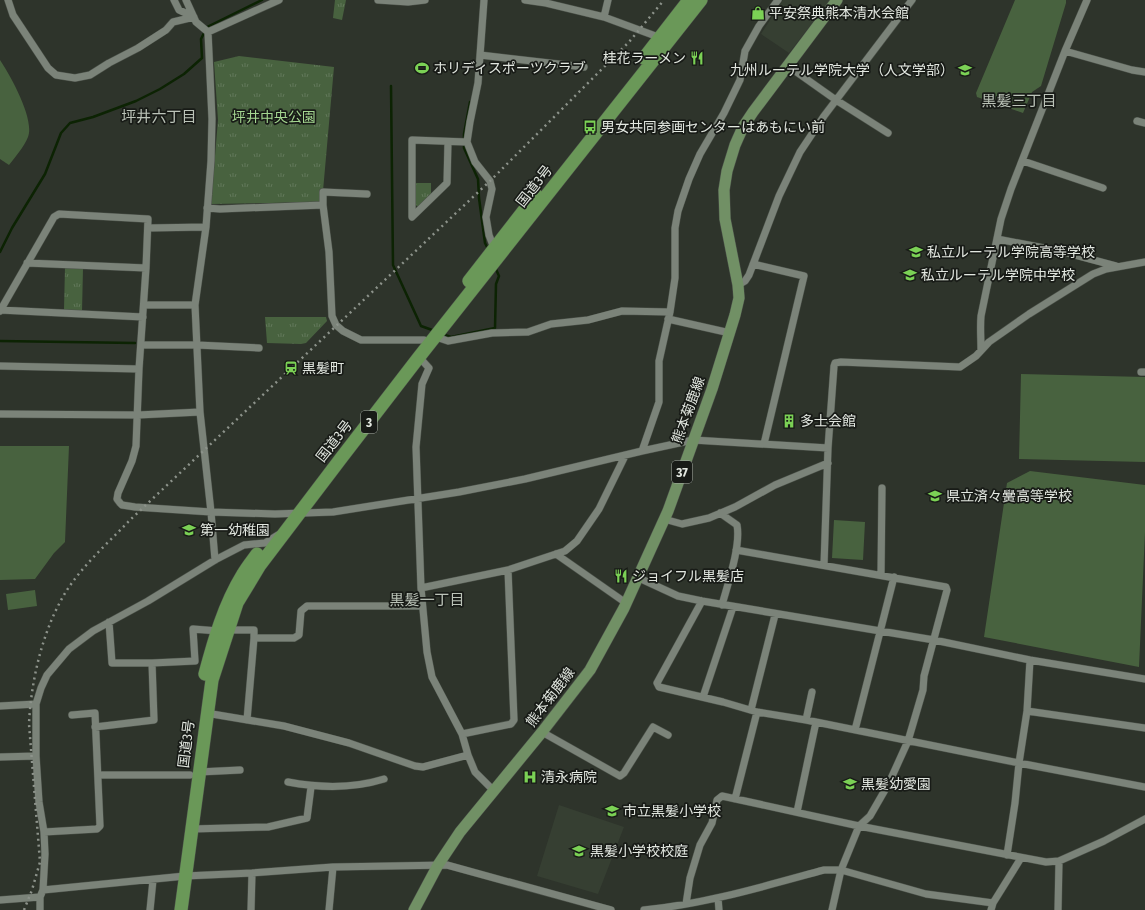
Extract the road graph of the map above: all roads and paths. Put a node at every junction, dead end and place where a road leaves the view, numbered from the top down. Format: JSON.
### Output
{"nodes":[{"id":1,"x":8,"y":0,"type":"edge"},
{"id":2,"x":174,"y":0,"type":"edge"},
{"id":3,"x":186,"y":0,"type":"edge"},
{"id":4,"x":279,"y":0,"type":"edge"},
{"id":5,"x":378,"y":0,"type":"edge"},
{"id":6,"x":425,"y":0,"type":"edge"},
{"id":7,"x":484,"y":0,"type":"edge"},
{"id":8,"x":525,"y":0,"type":"edge"},
{"id":9,"x":608,"y":0,"type":"edge"},
{"id":10,"x":689,"y":0,"type":"edge"},
{"id":11,"x":701,"y":0,"type":"edge"},
{"id":12,"x":778,"y":0,"type":"edge"},
{"id":13,"x":837,"y":0,"type":"edge"},
{"id":14,"x":912,"y":0,"type":"edge"},
{"id":15,"x":1087,"y":0,"type":"edge"},
{"id":16,"x":604,"y":17,"type":"junction"},
{"id":17,"x":195,"y":20,"type":"junction"},
{"id":18,"x":208,"y":32,"type":"junction"},
{"id":19,"x":665,"y":39,"type":"junction"},
{"id":20,"x":1065,"y":51,"type":"junction"},
{"id":21,"x":480,"y":55,"type":"junction"},
{"id":22,"x":788,"y":66,"type":"junction"},
{"id":23,"x":584,"y":67,"type":"dead end"},
{"id":24,"x":1145,"y":72,"type":"edge"},
{"id":25,"x":836,"y":100,"type":"junction"},
{"id":26,"x":1137,"y":121,"type":"dead end"},
{"id":27,"x":1145,"y":123,"type":"edge"},
{"id":28,"x":888,"y":133,"type":"dead end"},
{"id":29,"x":448,"y":142,"type":"junction"},
{"id":30,"x":465,"y":142,"type":"junction"},
{"id":31,"x":1023,"y":161,"type":"junction"},
{"id":32,"x":1103,"y":188,"type":"dead end"},
{"id":33,"x":367,"y":194,"type":"dead end"},
{"id":34,"x":323,"y":205,"type":"junction"},
{"id":35,"x":206,"y":208,"type":"junction"},
{"id":36,"x":206,"y":227,"type":"junction"},
{"id":37,"x":148,"y":228,"type":"junction"},
{"id":38,"x":997,"y":239,"type":"junction"},
{"id":39,"x":494,"y":248,"type":"junction"},
{"id":40,"x":1145,"y":262,"type":"edge"},
{"id":41,"x":28,"y":263,"type":"junction"},
{"id":42,"x":753,"y":264,"type":"junction"},
{"id":43,"x":1118,"y":267,"type":"junction"},
{"id":44,"x":146,"y":268,"type":"junction"},
{"id":45,"x":738,"y":285,"type":"junction"},
{"id":46,"x":144,"y":305,"type":"junction"},
{"id":47,"x":195,"y":305,"type":"junction"},
{"id":48,"x":0,"y":310,"type":"edge"},
{"id":49,"x":669,"y":316,"type":"junction"},
{"id":50,"x":143,"y":317,"type":"junction"},
{"id":51,"x":730,"y":333,"type":"junction"},
{"id":52,"x":430,"y":338,"type":"junction"},
{"id":53,"x":141,"y":345,"type":"junction"},
{"id":54,"x":197,"y":346,"type":"junction"},
{"id":55,"x":259,"y":348,"type":"dead end"},
{"id":56,"x":981,"y":350,"type":"junction"},
{"id":57,"x":419,"y":357,"type":"junction"},
{"id":58,"x":0,"y":366,"type":"edge"},
{"id":59,"x":139,"y":370,"type":"junction"},
{"id":60,"x":200,"y":412,"type":"junction"},
{"id":61,"x":0,"y":414,"type":"edge"},
{"id":62,"x":138,"y":415,"type":"junction"},
{"id":63,"x":693,"y":440,"type":"junction"},
{"id":64,"x":764,"y":444,"type":"junction"},
{"id":65,"x":828,"y":448,"type":"junction"},
{"id":66,"x":642,"y":451,"type":"junction"},
{"id":67,"x":624,"y":456,"type":"junction"},
{"id":68,"x":828,"y":463,"type":"junction"},
{"id":69,"x":882,"y":488,"type":"dead end"},
{"id":70,"x":416,"y":500,"type":"junction"},
{"id":71,"x":211,"y":512,"type":"junction"},
{"id":72,"x":294,"y":513,"type":"junction"},
{"id":73,"x":720,"y":513,"type":"junction"},
{"id":74,"x":664,"y":520,"type":"junction"},
{"id":75,"x":286,"y":531,"type":"junction"},
{"id":76,"x":265,"y":543,"type":"junction"},
{"id":77,"x":736,"y":550,"type":"junction"},
{"id":78,"x":556,"y":554,"type":"junction"},
{"id":79,"x":215,"y":560,"type":"junction"},
{"id":80,"x":824,"y":565,"type":"junction"},
{"id":81,"x":508,"y":570,"type":"junction"},
{"id":82,"x":881,"y":574,"type":"junction"},
{"id":83,"x":894,"y":577,"type":"junction"},
{"id":84,"x":638,"y":578,"type":"junction"},
{"id":85,"x":420,"y":588,"type":"junction"},
{"id":86,"x":702,"y":602,"type":"junction"},
{"id":87,"x":626,"y":603,"type":"junction"},
{"id":88,"x":722,"y":605,"type":"junction"},
{"id":89,"x":422,"y":606,"type":"junction"},
{"id":90,"x":733,"y":607,"type":"junction"},
{"id":91,"x":775,"y":615,"type":"junction"},
{"id":92,"x":109,"y":622,"type":"junction"},
{"id":93,"x":223,"y":630,"type":"junction"},
{"id":94,"x":879,"y":632,"type":"junction"},
{"id":95,"x":254,"y":638,"type":"junction"},
{"id":96,"x":934,"y":640,"type":"junction"},
{"id":97,"x":1030,"y":660,"type":"junction"},
{"id":98,"x":152,"y":663,"type":"junction"},
{"id":99,"x":1145,"y":679,"type":"edge"},
{"id":100,"x":812,"y":692,"type":"dead end"},
{"id":101,"x":703,"y":697,"type":"junction"},
{"id":102,"x":36,"y":704,"type":"junction"},
{"id":103,"x":0,"y":706,"type":"edge"},
{"id":104,"x":754,"y":711,"type":"junction"},
{"id":105,"x":1027,"y":711,"type":"junction"},
{"id":106,"x":206,"y":714,"type":"junction"},
{"id":107,"x":72,"y":715,"type":"dead end"},
{"id":108,"x":247,"y":720,"type":"junction"},
{"id":109,"x":806,"y":720,"type":"junction"},
{"id":110,"x":816,"y":722,"type":"junction"},
{"id":111,"x":95,"y":726,"type":"junction"},
{"id":112,"x":1145,"y":728,"type":"edge"},
{"id":113,"x":855,"y":730,"type":"junction"},
{"id":114,"x":542,"y":732,"type":"junction"},
{"id":115,"x":462,"y":734,"type":"junction"},
{"id":116,"x":668,"y":735,"type":"dead end"},
{"id":117,"x":908,"y":741,"type":"junction"},
{"id":118,"x":468,"y":755,"type":"junction"},
{"id":119,"x":36,"y":756,"type":"junction"},
{"id":120,"x":0,"y":757,"type":"edge"},
{"id":121,"x":1019,"y":763,"type":"junction"},
{"id":122,"x":240,"y":770,"type":"dead end"},
{"id":123,"x":195,"y":774,"type":"junction"},
{"id":124,"x":98,"y":775,"type":"junction"},
{"id":125,"x":384,"y":779,"type":"dead end"},
{"id":126,"x":288,"y":782,"type":"dead end"},
{"id":127,"x":311,"y":787,"type":"junction"},
{"id":128,"x":1145,"y":787,"type":"edge"},
{"id":129,"x":494,"y":791,"type":"junction"},
{"id":130,"x":736,"y":799,"type":"junction"},
{"id":131,"x":796,"y":812,"type":"junction"},
{"id":132,"x":1145,"y":819,"type":"edge"},
{"id":133,"x":859,"y":826,"type":"junction"},
{"id":134,"x":192,"y":828,"type":"junction"},
{"id":135,"x":44,"y":832,"type":"junction"},
{"id":136,"x":1007,"y":855,"type":"junction"},
{"id":137,"x":1021,"y":858,"type":"junction"},
{"id":138,"x":1059,"y":861,"type":"junction"},
{"id":139,"x":438,"y":865,"type":"junction"},
{"id":140,"x":333,"y":867,"type":"junction"},
{"id":141,"x":841,"y":870,"type":"junction"},
{"id":142,"x":252,"y":873,"type":"junction"},
{"id":143,"x":181,"y":877,"type":"junction"},
{"id":144,"x":153,"y":880,"type":"junction"},
{"id":145,"x":42,"y":893,"type":"junction"},
{"id":146,"x":718,"y":898,"type":"junction"},
{"id":147,"x":0,"y":900,"type":"edge"},
{"id":148,"x":686,"y":904,"type":"junction"},
{"id":149,"x":992,"y":906,"type":"edge"},
{"id":150,"x":40,"y":910,"type":"edge"},
{"id":151,"x":150,"y":910,"type":"edge"},
{"id":152,"x":173,"y":910,"type":"edge"},
{"id":153,"x":180,"y":910,"type":"edge"},
{"id":154,"x":251,"y":910,"type":"edge"},
{"id":155,"x":329,"y":910,"type":"edge"},
{"id":156,"x":414,"y":910,"type":"edge"},
{"id":157,"x":610,"y":910,"type":"edge"},
{"id":158,"x":644,"y":910,"type":"edge"},
{"id":159,"x":719,"y":910,"type":"edge"},
{"id":160,"x":832,"y":910,"type":"edge"},
{"id":161,"x":1058,"y":910,"type":"edge"}],
"edges":[{"from":1,"to":17,"type":"street"},
{"from":2,"to":17,"type":"street"},
{"from":3,"to":17,"type":"street"},
{"from":4,"to":18,"type":"street"},
{"from":5,"to":6,"type":"street"},
{"from":7,"to":21,"type":"street"},
{"from":8,"to":16,"type":"street"},
{"from":9,"to":16,"type":"street"},
{"from":10,"to":19,"type":"highway","name":"国道3号","number":"3"},
{"from":11,"to":19,"type":"highway","name":"国道3号","number":"3"},
{"from":12,"to":49,"type":"street"},
{"from":13,"to":22,"type":"main road","name":"熊本菊鹿線","number":"37"},
{"from":14,"to":25,"type":"street"},
{"from":15,"to":20,"type":"street"},
{"from":16,"to":19,"type":"street"},
{"from":17,"to":18,"type":"street"},
{"from":18,"to":35,"type":"street"},
{"from":19,"to":39,"type":"highway","name":"国道3号","number":"3"},
{"from":19,"to":52,"type":"highway","name":"国道3号","number":"3"},
{"from":20,"to":24,"type":"street"},
{"from":20,"to":31,"type":"street"},
{"from":21,"to":23,"type":"street"},
{"from":21,"to":30,"type":"street"},
{"from":22,"to":25,"type":"street"},
{"from":22,"to":45,"type":"main road","name":"熊本菊鹿線","number":"37"},
{"from":25,"to":28,"type":"street"},
{"from":25,"to":42,"type":"street"},
{"from":26,"to":27,"type":"street"},
{"from":29,"to":29,"type":"street"},
{"from":29,"to":30,"type":"street"},
{"from":30,"to":39,"type":"street"},
{"from":31,"to":32,"type":"street"},
{"from":31,"to":38,"type":"street"},
{"from":33,"to":34,"type":"street"},
{"from":34,"to":35,"type":"street"},
{"from":34,"to":52,"type":"street"},
{"from":35,"to":36,"type":"street"},
{"from":36,"to":37,"type":"street"},
{"from":36,"to":47,"type":"street"},
{"from":37,"to":41,"type":"street"},
{"from":37,"to":44,"type":"street"},
{"from":38,"to":43,"type":"street"},
{"from":38,"to":56,"type":"street"},
{"from":39,"to":52,"type":"highway","name":"国道3号","number":"3"},
{"from":40,"to":43,"type":"street"},
{"from":41,"to":44,"type":"street"},
{"from":41,"to":48,"type":"street"},
{"from":42,"to":45,"type":"street"},
{"from":42,"to":64,"type":"street"},
{"from":43,"to":56,"type":"street"},
{"from":44,"to":46,"type":"street"},
{"from":45,"to":51,"type":"main road","name":"熊本菊鹿線","number":"37"},
{"from":46,"to":47,"type":"street"},
{"from":46,"to":50,"type":"street"},
{"from":47,"to":54,"type":"street"},
{"from":48,"to":50,"type":"street"},
{"from":49,"to":51,"type":"street"},
{"from":49,"to":52,"type":"street"},
{"from":49,"to":66,"type":"street"},
{"from":50,"to":53,"type":"street"},
{"from":51,"to":63,"type":"main road","name":"熊本菊鹿線","number":"37"},
{"from":52,"to":57,"type":"highway","name":"国道3号","number":"3"},
{"from":52,"to":72,"type":"highway","name":"国道3号","number":"3"},
{"from":53,"to":54,"type":"street"},
{"from":53,"to":59,"type":"street"},
{"from":54,"to":55,"type":"street"},
{"from":54,"to":60,"type":"street"},
{"from":56,"to":65,"type":"street"},
{"from":57,"to":70,"type":"street"},
{"from":57,"to":72,"type":"highway","name":"国道3号","number":"3"},
{"from":58,"to":59,"type":"street"},
{"from":59,"to":62,"type":"street"},
{"from":60,"to":62,"type":"street"},
{"from":60,"to":71,"type":"street"},
{"from":61,"to":62,"type":"street"},
{"from":62,"to":71,"type":"street"},
{"from":63,"to":64,"type":"street"},
{"from":63,"to":66,"type":"street"},
{"from":63,"to":74,"type":"main road","name":"熊本菊鹿線","number":"37"},
{"from":64,"to":65,"type":"street"},
{"from":65,"to":68,"type":"street"},
{"from":66,"to":67,"type":"street"},
{"from":67,"to":70,"type":"street"},
{"from":67,"to":78,"type":"street"},
{"from":68,"to":73,"type":"street"},
{"from":68,"to":80,"type":"street"},
{"from":69,"to":82,"type":"street"},
{"from":70,"to":72,"type":"street"},
{"from":70,"to":85,"type":"street"},
{"from":71,"to":72,"type":"street"},
{"from":71,"to":79,"type":"street"},
{"from":72,"to":75,"type":"highway","name":"国道3号","number":"3"},
{"from":72,"to":76,"type":"highway","name":"国道3号","number":"3"},
{"from":73,"to":74,"type":"street"},
{"from":73,"to":77,"type":"street"},
{"from":74,"to":84,"type":"main road","name":"熊本菊鹿線","number":"37"},
{"from":75,"to":76,"type":"street"},
{"from":75,"to":93,"type":"highway","name":"国道3号","number":"3"},
{"from":76,"to":79,"type":"street"},
{"from":76,"to":93,"type":"highway","name":"国道3号","number":"3"},
{"from":77,"to":80,"type":"street"},
{"from":77,"to":88,"type":"street"},
{"from":78,"to":81,"type":"street"},
{"from":78,"to":87,"type":"street"},
{"from":79,"to":92,"type":"street"},
{"from":80,"to":82,"type":"street"},
{"from":81,"to":85,"type":"street"},
{"from":81,"to":115,"type":"street"},
{"from":82,"to":83,"type":"street"},
{"from":83,"to":94,"type":"street"},
{"from":83,"to":96,"type":"street"},
{"from":84,"to":86,"type":"street"},
{"from":84,"to":87,"type":"main road","name":"熊本菊鹿線","number":"37"},
{"from":85,"to":89,"type":"street"},
{"from":86,"to":88,"type":"street"},
{"from":86,"to":101,"type":"street"},
{"from":87,"to":114,"type":"main road","name":"熊本菊鹿線","number":"37"},
{"from":88,"to":90,"type":"street"},
{"from":89,"to":95,"type":"street"},
{"from":89,"to":115,"type":"street"},
{"from":90,"to":91,"type":"street"},
{"from":90,"to":101,"type":"street"},
{"from":91,"to":94,"type":"street"},
{"from":91,"to":104,"type":"street"},
{"from":92,"to":98,"type":"street"},
{"from":92,"to":102,"type":"street"},
{"from":93,"to":95,"type":"street"},
{"from":93,"to":98,"type":"street"},
{"from":93,"to":106,"type":"highway","name":"国道3号","number":"3"},
{"from":93,"to":123,"type":"highway","name":"国道3号","number":"3"},
{"from":94,"to":96,"type":"street"},
{"from":94,"to":113,"type":"street"},
{"from":95,"to":108,"type":"street"},
{"from":96,"to":97,"type":"street"},
{"from":96,"to":117,"type":"street"},
{"from":97,"to":99,"type":"street"},
{"from":97,"to":105,"type":"street"},
{"from":98,"to":111,"type":"street"},
{"from":100,"to":109,"type":"street"},
{"from":101,"to":104,"type":"street"},
{"from":102,"to":103,"type":"street"},
{"from":102,"to":119,"type":"street"},
{"from":104,"to":109,"type":"street"},
{"from":104,"to":130,"type":"street"},
{"from":105,"to":112,"type":"street"},
{"from":105,"to":121,"type":"street"},
{"from":106,"to":108,"type":"street"},
{"from":106,"to":123,"type":"highway","name":"国道3号","number":"3"},
{"from":107,"to":111,"type":"street"},
{"from":108,"to":118,"type":"street"},
{"from":109,"to":110,"type":"street"},
{"from":110,"to":113,"type":"street"},
{"from":110,"to":131,"type":"street"},
{"from":111,"to":124,"type":"street"},
{"from":113,"to":117,"type":"street"},
{"from":114,"to":116,"type":"street"},
{"from":114,"to":129,"type":"main road","name":"熊本菊鹿線","number":"37"},
{"from":115,"to":118,"type":"street"},
{"from":117,"to":121,"type":"street"},
{"from":117,"to":133,"type":"street"},
{"from":118,"to":129,"type":"street"},
{"from":119,"to":120,"type":"street"},
{"from":119,"to":135,"type":"street"},
{"from":121,"to":128,"type":"street"},
{"from":121,"to":136,"type":"street"},
{"from":122,"to":123,"type":"street"},
{"from":123,"to":124,"type":"street"},
{"from":123,"to":134,"type":"highway","name":"国道3号","number":"3"},
{"from":123,"to":143,"type":"highway","name":"国道3号","number":"3"},
{"from":124,"to":135,"type":"street"},
{"from":125,"to":127,"type":"street"},
{"from":126,"to":127,"type":"street"},
{"from":127,"to":134,"type":"street"},
{"from":129,"to":139,"type":"main road","name":"熊本菊鹿線","number":"37"},
{"from":130,"to":131,"type":"street"},
{"from":130,"to":148,"type":"street"},
{"from":131,"to":133,"type":"street"},
{"from":132,"to":138,"type":"street"},
{"from":133,"to":136,"type":"street"},
{"from":133,"to":141,"type":"street"},
{"from":134,"to":143,"type":"highway","name":"国道3号","number":"3"},
{"from":135,"to":145,"type":"street"},
{"from":136,"to":137,"type":"street"},
{"from":137,"to":138,"type":"street"},
{"from":137,"to":149,"type":"street"},
{"from":138,"to":161,"type":"street"},
{"from":139,"to":140,"type":"street"},
{"from":139,"to":156,"type":"main road","name":"熊本菊鹿線","number":"37"},
{"from":139,"to":157,"type":"street"},
{"from":140,"to":142,"type":"street"},
{"from":140,"to":155,"type":"street"},
{"from":141,"to":146,"type":"street"},
{"from":141,"to":149,"type":"street"},
{"from":141,"to":160,"type":"street"},
{"from":142,"to":143,"type":"street"},
{"from":142,"to":154,"type":"street"},
{"from":143,"to":144,"type":"street"},
{"from":143,"to":152,"type":"highway","name":"国道3号","number":"3"},
{"from":143,"to":153,"type":"highway","name":"国道3号","number":"3"},
{"from":144,"to":145,"type":"street"},
{"from":144,"to":151,"type":"street"},
{"from":145,"to":147,"type":"street"},
{"from":145,"to":150,"type":"street"},
{"from":146,"to":148,"type":"street"},
{"from":146,"to":159,"type":"street"},
{"from":148,"to":158,"type":"street"}]}
